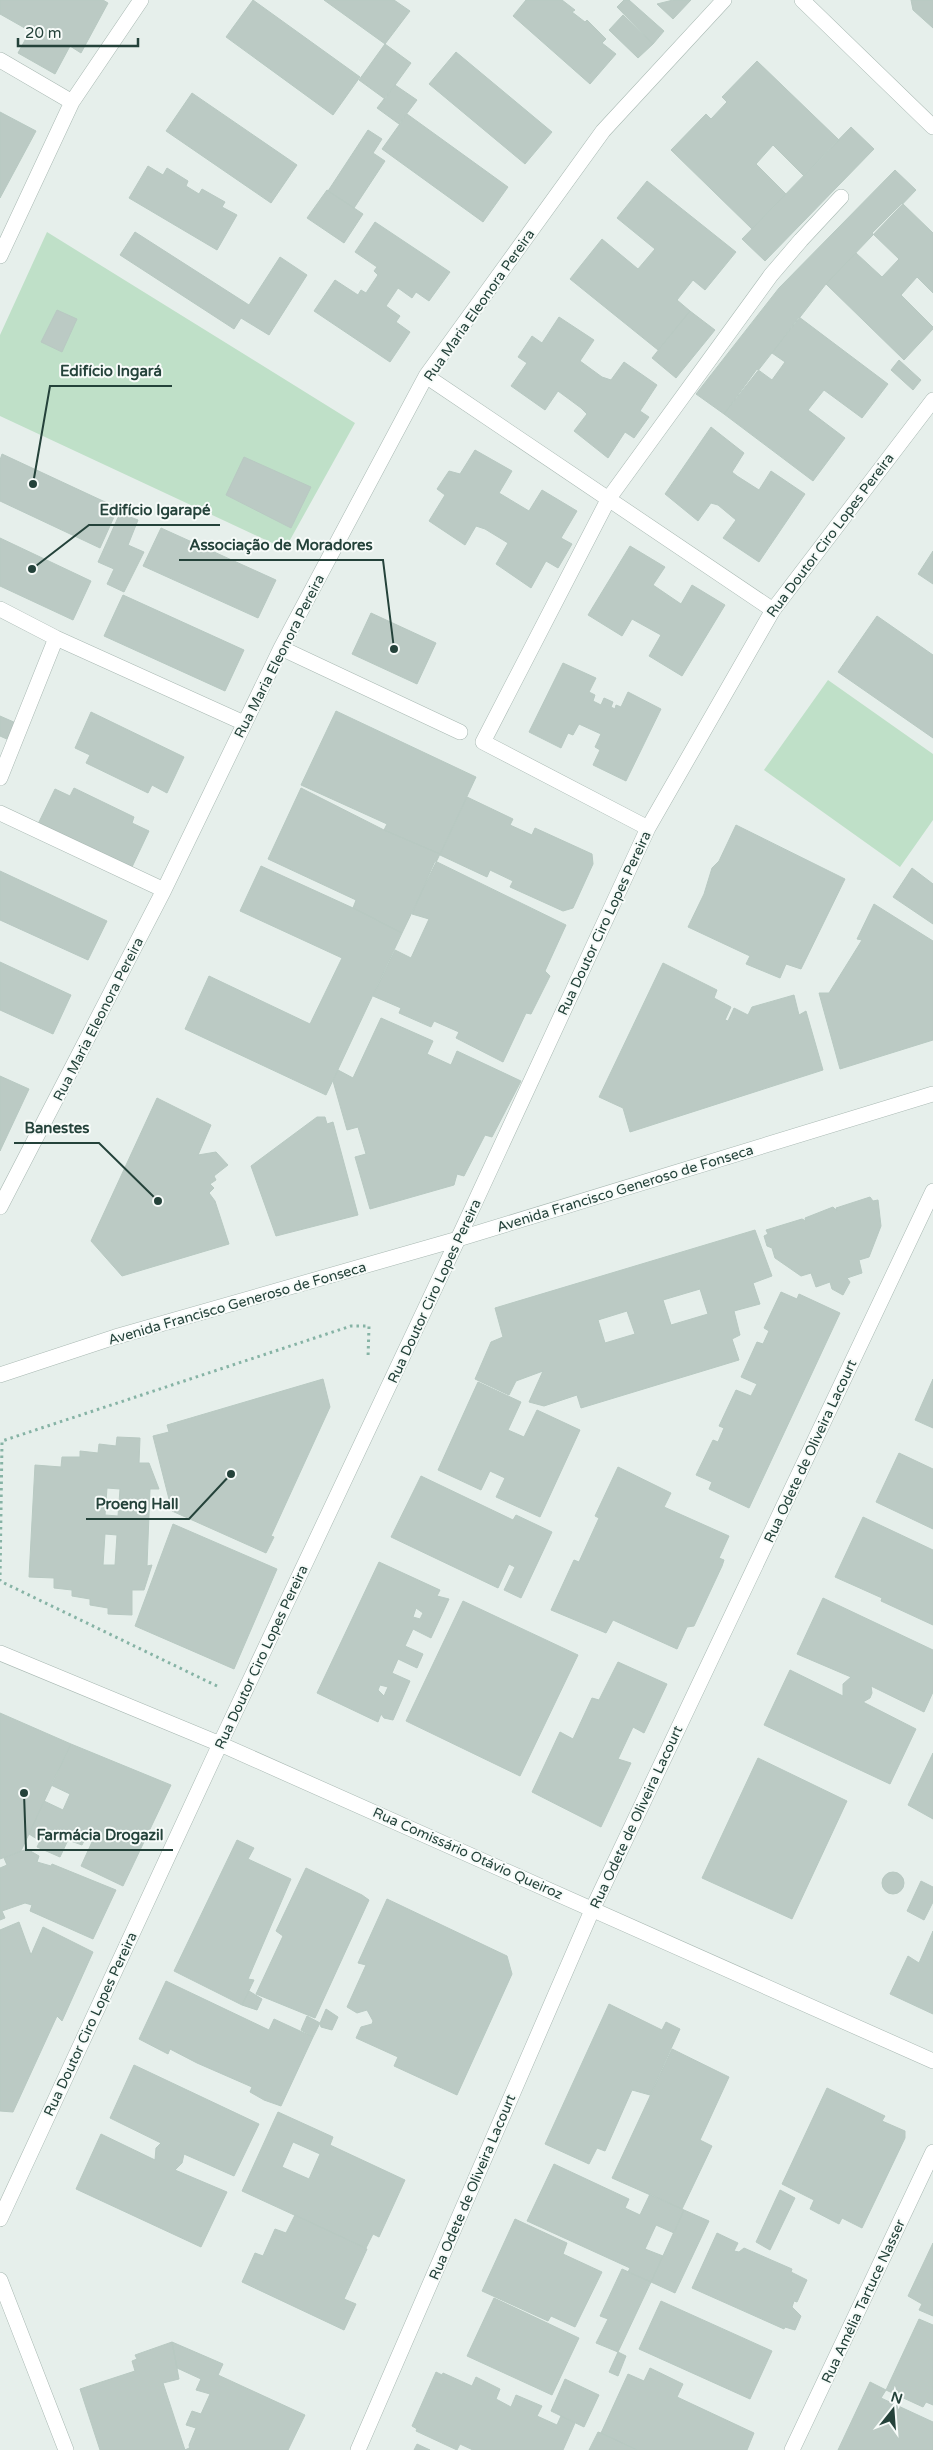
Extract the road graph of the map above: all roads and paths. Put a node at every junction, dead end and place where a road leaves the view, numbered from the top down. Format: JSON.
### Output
{"nodes":[{"id":1,"x":141,"y":0,"type":"edge"},
{"id":2,"x":724,"y":0,"type":"edge"},
{"id":3,"x":802,"y":0,"type":"edge"},
{"id":4,"x":0,"y":60,"type":"edge"},
{"id":5,"x":72,"y":102,"type":"junction"},
{"id":6,"x":933,"y":126,"type":"edge"},
{"id":7,"x":841,"y":197,"type":"dead end"},
{"id":8,"x":0,"y":256,"type":"edge"},
{"id":9,"x":426,"y":376,"type":"junction"},
{"id":10,"x":933,"y":400,"type":"edge"},
{"id":11,"x":609,"y":498,"type":"junction"},
{"id":12,"x":0,"y":609,"type":"edge"},
{"id":13,"x":773,"y":610,"type":"junction"},
{"id":14,"x":56,"y":638,"type":"junction"},
{"id":15,"x":281,"y":648,"type":"junction"},
{"id":16,"x":244,"y":723,"type":"junction"},
{"id":17,"x":460,"y":732,"type":"dead end"},
{"id":18,"x":0,"y":778,"type":"edge"},
{"id":19,"x":0,"y":813,"type":"edge"},
{"id":20,"x":648,"y":828,"type":"junction"},
{"id":21,"x":164,"y":890,"type":"junction"},
{"id":22,"x":933,"y":1094,"type":"edge"},
{"id":23,"x":933,"y":1192,"type":"edge"},
{"id":24,"x":0,"y":1207,"type":"edge"},
{"id":25,"x":458,"y":1240,"type":"junction"},
{"id":26,"x":368,"y":1361,"type":"dead end"},
{"id":27,"x":0,"y":1375,"type":"edge"},
{"id":28,"x":0,"y":1653,"type":"edge"},
{"id":29,"x":242,"y":1698,"type":"junction"},
{"id":30,"x":220,"y":1744,"type":"junction"},
{"id":31,"x":593,"y":1908,"type":"junction"},
{"id":32,"x":933,"y":2061,"type":"edge"},
{"id":33,"x":933,"y":2152,"type":"edge"},
{"id":34,"x":0,"y":2219,"type":"edge"},
{"id":35,"x":0,"y":2280,"type":"edge"},
{"id":36,"x":66,"y":2450,"type":"edge"},
{"id":37,"x":358,"y":2450,"type":"edge"},
{"id":38,"x":792,"y":2450,"type":"edge"}],
"edges":[{"from":1,"to":5,"type":"street"},
{"from":2,"to":9,"type":"street","name":"Rua Maria Eleonora Pereira"},
{"from":3,"to":6,"type":"street"},
{"from":4,"to":5,"type":"street"},
{"from":5,"to":8,"type":"street"},
{"from":7,"to":11,"type":"street"},
{"from":9,"to":11,"type":"street"},
{"from":9,"to":15,"type":"street","name":"Rua Maria Eleonora Pereira"},
{"from":10,"to":13,"type":"street","name":"Rua Doutor Ciro Lopes Pereira"},
{"from":11,"to":13,"type":"street"},
{"from":11,"to":20,"type":"street"},
{"from":12,"to":14,"type":"street"},
{"from":13,"to":20,"type":"street","name":"Rua Doutor Ciro Lopes Pereira"},
{"from":14,"to":16,"type":"street"},
{"from":14,"to":18,"type":"street"},
{"from":15,"to":16,"type":"street","name":"Rua Maria Eleonora Pereira"},
{"from":15,"to":17,"type":"street"},
{"from":16,"to":21,"type":"street","name":"Rua Maria Eleonora Pereira"},
{"from":19,"to":21,"type":"street"},
{"from":20,"to":25,"type":"street","name":"Rua Doutor Ciro Lopes Pereira"},
{"from":21,"to":24,"type":"street","name":"Rua Maria Eleonora Pereira"},
{"from":22,"to":25,"type":"street","name":"Avenida Francisco Generoso de Fonseca"},
{"from":23,"to":31,"type":"street","name":"Rua Odete de Oliveira Lacourt"},
{"from":25,"to":27,"type":"street","name":"Avenida Francisco Generoso de Fonseca"},
{"from":25,"to":29,"type":"street","name":"Rua Doutor Ciro Lopes Pereira"},
{"from":26,"to":29,"type":"path"},
{"from":28,"to":30,"type":"street","name":"Rua Comissário Otávio Queiroz"},
{"from":29,"to":30,"type":"street","name":"Rua Doutor Ciro Lopes Pereira"},
{"from":30,"to":31,"type":"street","name":"Rua Comissário Otávio Queiroz"},
{"from":30,"to":34,"type":"street","name":"Rua Doutor Ciro Lopes Pereira"},
{"from":31,"to":32,"type":"street","name":"Rua Comissário Otávio Queiroz"},
{"from":31,"to":37,"type":"street","name":"Rua Odete de Oliveira Lacourt"},
{"from":33,"to":38,"type":"street","name":"Rua Amélia Tartuce Nasser"},
{"from":35,"to":36,"type":"street"}]}
